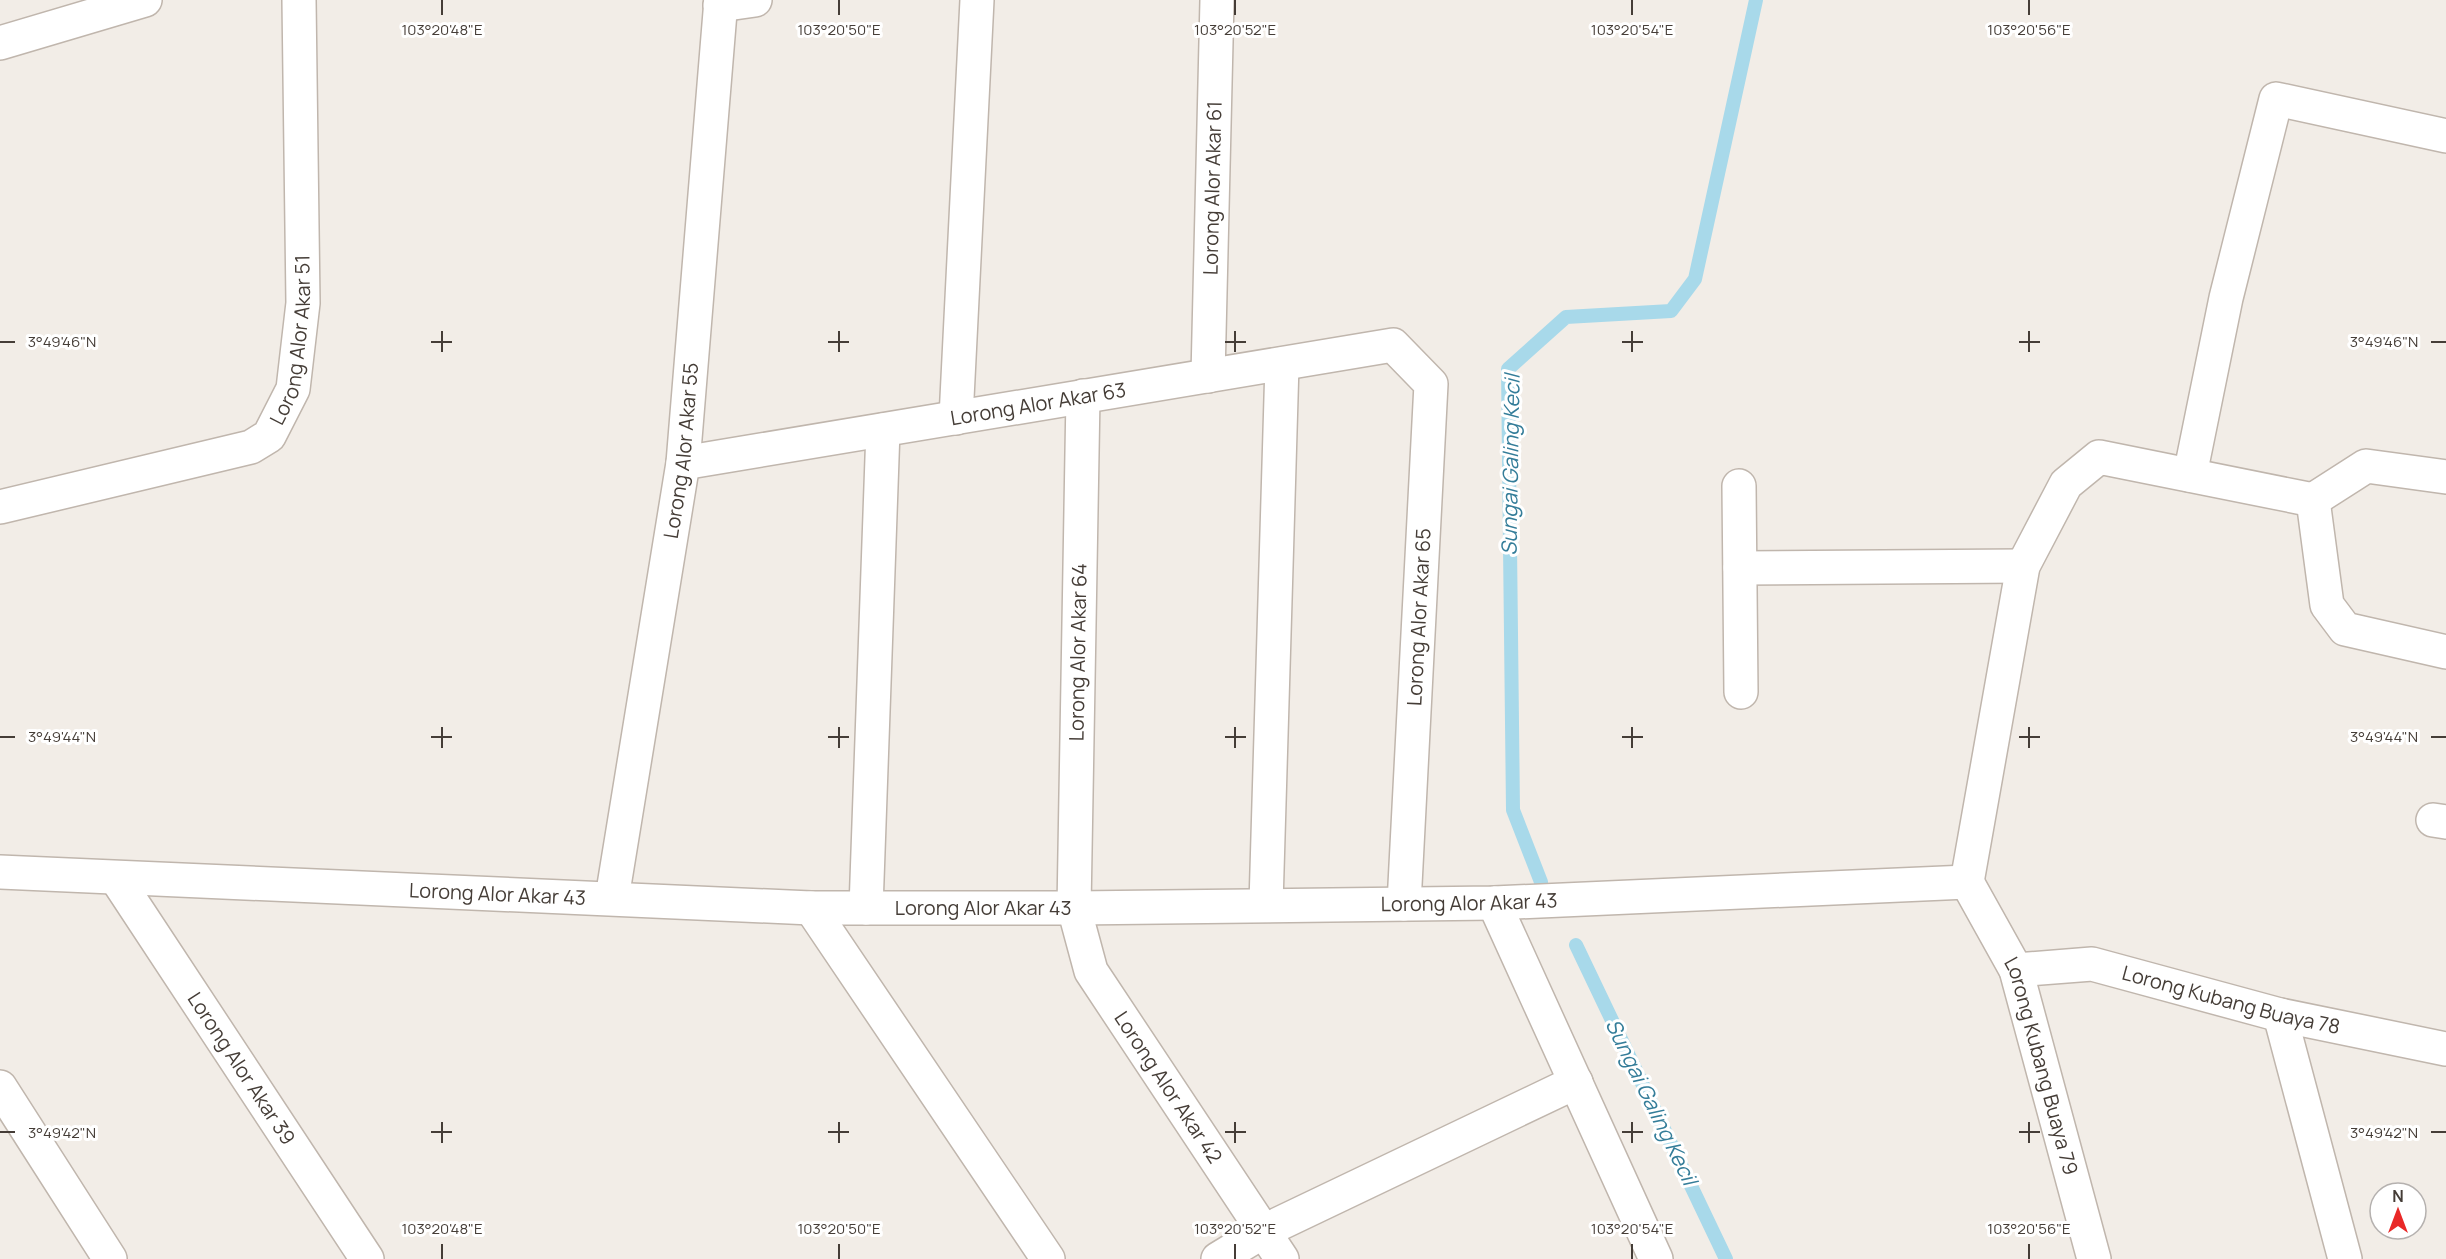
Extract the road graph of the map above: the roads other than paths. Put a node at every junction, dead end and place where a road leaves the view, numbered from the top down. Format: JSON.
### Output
{"nodes":[{"id":1,"x":145,"y":0,"type":"edge"},
{"id":2,"x":299,"y":0,"type":"edge"},
{"id":3,"x":755,"y":0,"type":"edge"},
{"id":4,"x":977,"y":0,"type":"edge"},
{"id":5,"x":1217,"y":0,"type":"edge"},
{"id":6,"x":721,"y":3,"type":"edge"},
{"id":7,"x":0,"y":43,"type":"edge"},
{"id":8,"x":2446,"y":136,"type":"edge"},
{"id":9,"x":1394,"y":345,"type":"joint"},
{"id":10,"x":1282,"y":364,"type":"junction"},
{"id":11,"x":1208,"y":376,"type":"junction"},
{"id":12,"x":1083,"y":396,"type":"junction"},
{"id":13,"x":956,"y":418,"type":"junction"},
{"id":14,"x":883,"y":430,"type":"junction"},
{"id":15,"x":683,"y":463,"type":"junction"},
{"id":16,"x":2190,"y":475,"type":"junction"},
{"id":17,"x":2446,"y":477,"type":"edge"},
{"id":18,"x":1738,"y":486,"type":"dead end"},
{"id":19,"x":2313,"y":500,"type":"junction"},
{"id":20,"x":0,"y":507,"type":"edge"},
{"id":21,"x":2023,"y":566,"type":"junction"},
{"id":22,"x":1740,"y":568,"type":"junction"},
{"id":23,"x":2446,"y":652,"type":"edge"},
{"id":24,"x":1741,"y":692,"type":"dead end"},
{"id":25,"x":0,"y":872,"type":"edge"},
{"id":26,"x":116,"y":878,"type":"junction"},
{"id":27,"x":1967,"y":882,"type":"junction"},
{"id":28,"x":612,"y":898,"type":"junction"},
{"id":29,"x":1494,"y":903,"type":"junction"},
{"id":30,"x":1266,"y":904,"type":"junction"},
{"id":31,"x":1404,"y":904,"type":"junction"},
{"id":32,"x":811,"y":909,"type":"junction"},
{"id":33,"x":866,"y":909,"type":"junction"},
{"id":34,"x":1074,"y":909,"type":"junction"},
{"id":35,"x":2016,"y":970,"type":"junction"},
{"id":36,"x":2280,"y":1015,"type":"junction"},
{"id":37,"x":2446,"y":1049,"type":"edge"},
{"id":38,"x":1576,"y":1082,"type":"junction"},
{"id":39,"x":0,"y":1087,"type":"edge"},
{"id":40,"x":1264,"y":1231,"type":"junction"},
{"id":41,"x":110,"y":1259,"type":"edge"},
{"id":42,"x":367,"y":1259,"type":"edge"},
{"id":43,"x":1048,"y":1259,"type":"edge"},
{"id":44,"x":1218,"y":1259,"type":"edge"},
{"id":45,"x":1282,"y":1259,"type":"edge"},
{"id":46,"x":1656,"y":1259,"type":"edge"},
{"id":47,"x":2094,"y":1259,"type":"edge"},
{"id":48,"x":2345,"y":1259,"type":"edge"}],
"edges":[{"from":1,"to":7,"type":"street"},
{"from":2,"to":20,"type":"street","name":"Lorong Alor Akar 51"},
{"from":3,"to":6,"type":"street"},
{"from":4,"to":13,"type":"street"},
{"from":5,"to":11,"type":"street","name":"Lorong Alor Akar 61"},
{"from":6,"to":15,"type":"street","name":"Lorong Alor Akar 55"},
{"from":8,"to":16,"type":"street"},
{"from":9,"to":10,"type":"street","name":"Lorong Alor Akar 63"},
{"from":9,"to":31,"type":"street","name":"Lorong Alor Akar 65"},
{"from":10,"to":11,"type":"street","name":"Lorong Alor Akar 63"},
{"from":10,"to":30,"type":"street"},
{"from":11,"to":12,"type":"street","name":"Lorong Alor Akar 63"},
{"from":12,"to":13,"type":"street","name":"Lorong Alor Akar 63"},
{"from":12,"to":34,"type":"street","name":"Lorong Alor Akar 64"},
{"from":13,"to":14,"type":"street","name":"Lorong Alor Akar 63"},
{"from":14,"to":15,"type":"street","name":"Lorong Alor Akar 63"},
{"from":14,"to":33,"type":"street"},
{"from":15,"to":28,"type":"street","name":"Lorong Alor Akar 55"},
{"from":16,"to":19,"type":"street"},
{"from":16,"to":21,"type":"street"},
{"from":17,"to":19,"type":"street"},
{"from":18,"to":22,"type":"street"},
{"from":19,"to":23,"type":"street"},
{"from":21,"to":22,"type":"street"},
{"from":21,"to":27,"type":"street"},
{"from":22,"to":24,"type":"street"},
{"from":25,"to":26,"type":"street","name":"Lorong Alor Akar 43"},
{"from":26,"to":28,"type":"street","name":"Lorong Alor Akar 43"},
{"from":26,"to":42,"type":"street","name":"Lorong Alor Akar 39"},
{"from":27,"to":29,"type":"street","name":"Lorong Alor Akar 43"},
{"from":27,"to":35,"type":"street","name":"Lorong Kubang Buaya 79"},
{"from":28,"to":32,"type":"street","name":"Lorong Alor Akar 43"},
{"from":29,"to":31,"type":"street","name":"Lorong Alor Akar 43"},
{"from":29,"to":38,"type":"street"},
{"from":30,"to":31,"type":"street","name":"Lorong Alor Akar 43"},
{"from":30,"to":34,"type":"street","name":"Lorong Alor Akar 43"},
{"from":32,"to":33,"type":"street","name":"Lorong Alor Akar 43"},
{"from":32,"to":43,"type":"street"},
{"from":33,"to":34,"type":"street","name":"Lorong Alor Akar 43"},
{"from":34,"to":40,"type":"street","name":"Lorong Alor Akar 42"},
{"from":35,"to":36,"type":"street","name":"Lorong Kubang Buaya 78"},
{"from":35,"to":47,"type":"street","name":"Lorong Kubang Buaya 79"},
{"from":36,"to":37,"type":"street","name":"Lorong Kubang Buaya 78"},
{"from":36,"to":48,"type":"street"},
{"from":38,"to":40,"type":"street"},
{"from":38,"to":46,"type":"street"},
{"from":39,"to":41,"type":"street"},
{"from":40,"to":44,"type":"street"},
{"from":40,"to":45,"type":"street","name":"Lorong Alor Akar 42"}]}
